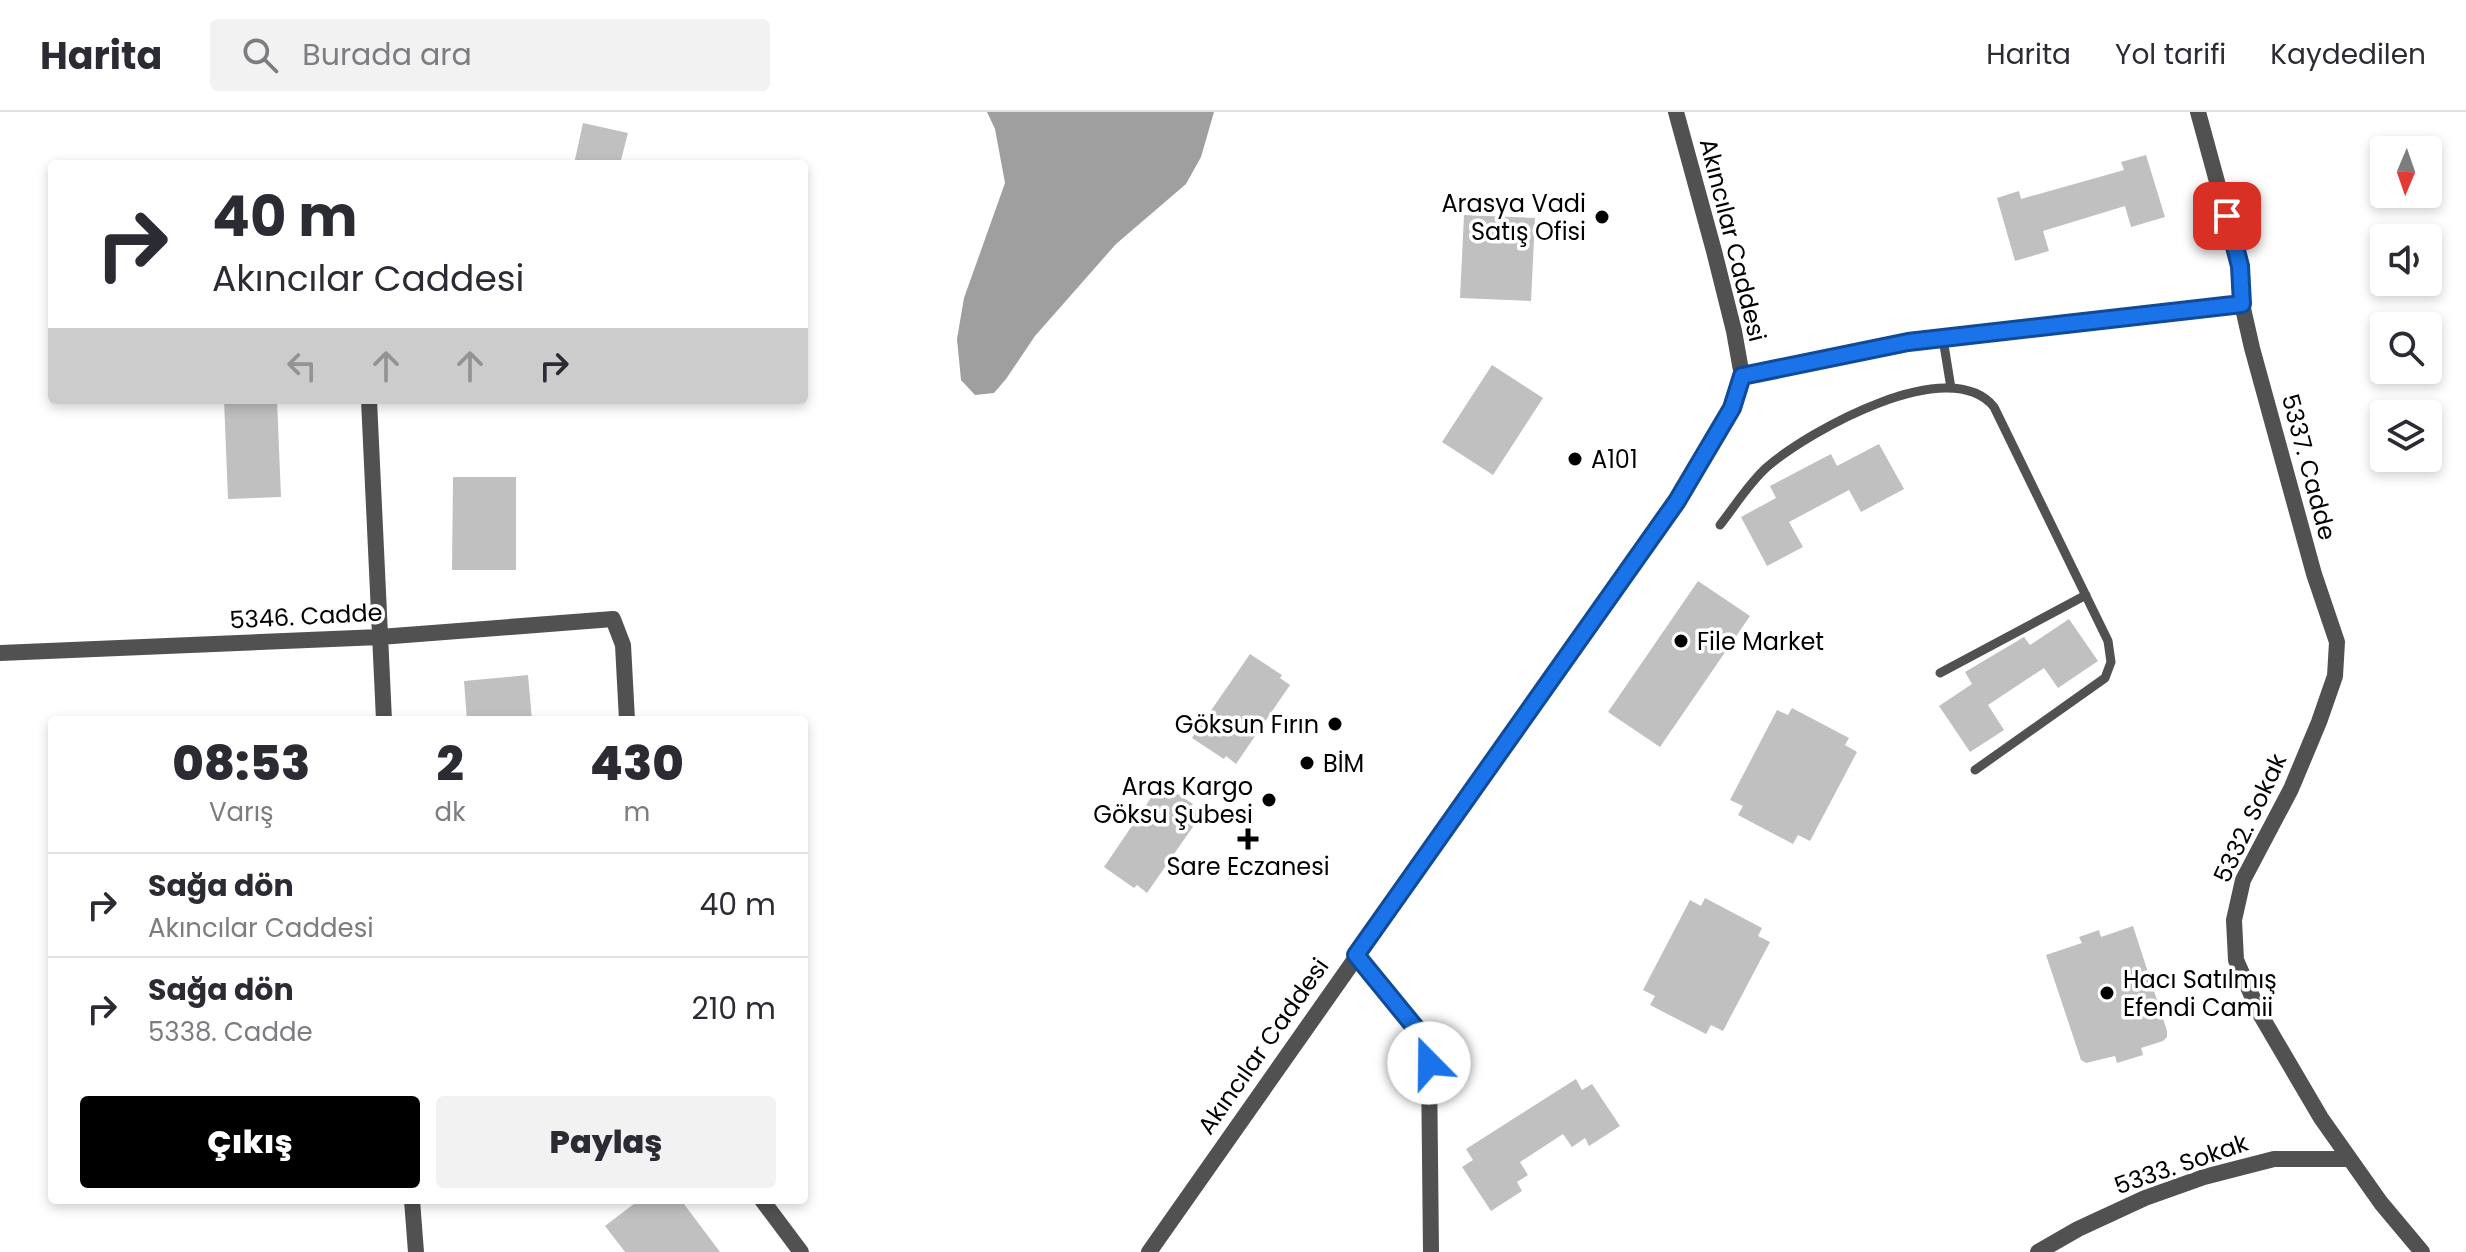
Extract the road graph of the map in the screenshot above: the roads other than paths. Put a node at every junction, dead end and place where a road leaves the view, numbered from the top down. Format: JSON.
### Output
{"nodes":[{"id":1,"x":1676,"y":112,"type":"edge"},
{"id":2,"x":2198,"y":112,"type":"edge"},
{"id":3,"x":2242,"y":304,"type":"junction"},
{"id":4,"x":1943,"y":339,"type":"junction"},
{"id":5,"x":1742,"y":376,"type":"junction"},
{"id":6,"x":1951,"y":388,"type":"junction"},
{"id":7,"x":369,"y":404,"type":"edge"},
{"id":8,"x":1720,"y":525,"type":"dead end"},
{"id":9,"x":2086,"y":595,"type":"junction"},
{"id":10,"x":380,"y":637,"type":"junction"},
{"id":11,"x":2337,"y":642,"type":"joint"},
{"id":12,"x":0,"y":653,"type":"edge"},
{"id":13,"x":1940,"y":673,"type":"dead end"},
{"id":14,"x":384,"y":716,"type":"edge"},
{"id":15,"x":627,"y":716,"type":"edge"},
{"id":16,"x":1975,"y":770,"type":"dead end"},
{"id":17,"x":1356,"y":955,"type":"junction"},
{"id":18,"x":2349,"y":1159,"type":"junction"},
{"id":19,"x":412,"y":1204,"type":"edge"},
{"id":20,"x":765,"y":1204,"type":"edge"},
{"id":21,"x":416,"y":1252,"type":"edge"},
{"id":22,"x":801,"y":1252,"type":"edge"},
{"id":23,"x":1149,"y":1252,"type":"edge"},
{"id":24,"x":1431,"y":1252,"type":"edge"},
{"id":25,"x":2038,"y":1252,"type":"edge"},
{"id":26,"x":2422,"y":1252,"type":"edge"}],
"edges":[{"from":1,"to":5,"type":"street","name":"Akıncılar Caddesi"},
{"from":2,"to":3,"type":"street","name":"5337. Cadde"},
{"from":3,"to":4,"type":"street"},
{"from":3,"to":11,"type":"street","name":"5337. Cadde"},
{"from":4,"to":5,"type":"street"},
{"from":4,"to":6,"type":"lane"},
{"from":5,"to":17,"type":"street","name":"Akıncılar Caddesi"},
{"from":6,"to":8,"type":"lane"},
{"from":6,"to":9,"type":"lane"},
{"from":7,"to":10,"type":"street"},
{"from":9,"to":13,"type":"lane"},
{"from":9,"to":16,"type":"lane"},
{"from":10,"to":12,"type":"street","name":"5346. Cadde"},
{"from":10,"to":14,"type":"street"},
{"from":10,"to":15,"type":"street","name":"5346. Cadde"},
{"from":11,"to":18,"type":"street","name":"5332. Sokak"},
{"from":17,"to":23,"type":"street","name":"Akıncılar Caddesi"},
{"from":17,"to":24,"type":"street"},
{"from":18,"to":25,"type":"street","name":"5333. Sokak"},
{"from":18,"to":26,"type":"street","name":"5332. Sokak"},
{"from":19,"to":21,"type":"street"},
{"from":20,"to":22,"type":"street"}]}
